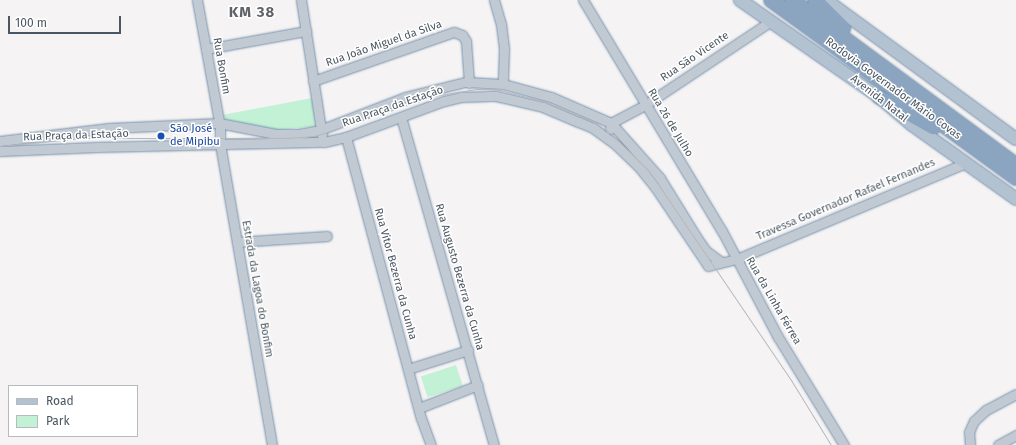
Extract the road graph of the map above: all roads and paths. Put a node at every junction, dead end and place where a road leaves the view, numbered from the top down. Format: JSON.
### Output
{"nodes":[{"id":1,"x":197,"y":0,"type":"edge"},
{"id":2,"x":301,"y":0,"type":"edge"},
{"id":3,"x":494,"y":0,"type":"edge"},
{"id":4,"x":583,"y":0,"type":"edge"},
{"id":5,"x":740,"y":0,"type":"edge"},
{"id":6,"x":771,"y":0,"type":"edge"},
{"id":7,"x":792,"y":0,"type":"edge"},
{"id":8,"x":815,"y":0,"type":"edge"},
{"id":9,"x":826,"y":0,"type":"edge"},
{"id":10,"x":771,"y":21,"type":"junction"},
{"id":11,"x":306,"y":31,"type":"junction"},
{"id":12,"x":206,"y":49,"type":"junction"},
{"id":13,"x":872,"y":58,"type":"junction"},
{"id":14,"x":313,"y":81,"type":"junction"},
{"id":15,"x":467,"y":83,"type":"junction"},
{"id":16,"x":503,"y":84,"type":"junction"},
{"id":17,"x":879,"y":97,"type":"junction"},
{"id":18,"x":645,"y":105,"type":"junction"},
{"id":19,"x":401,"y":117,"type":"junction"},
{"id":20,"x":219,"y":123,"type":"junction"},
{"id":21,"x":611,"y":124,"type":"junction"},
{"id":22,"x":320,"y":130,"type":"junction"},
{"id":23,"x":346,"y":136,"type":"junction"},
{"id":24,"x":606,"y":138,"type":"junction"},
{"id":25,"x":1016,"y":140,"type":"edge"},
{"id":26,"x":0,"y":141,"type":"edge"},
{"id":27,"x":220,"y":141,"type":"junction"},
{"id":28,"x":324,"y":142,"type":"junction"},
{"id":29,"x":0,"y":151,"type":"edge"},
{"id":30,"x":985,"y":155,"type":"junction"},
{"id":31,"x":965,"y":163,"type":"junction"},
{"id":32,"x":1016,"y":165,"type":"edge"},
{"id":33,"x":1016,"y":178,"type":"edge"},
{"id":34,"x":1016,"y":199,"type":"edge"},
{"id":35,"x":327,"y":236,"type":"dead end"},
{"id":36,"x":237,"y":242,"type":"junction"},
{"id":37,"x":737,"y":259,"type":"junction"},
{"id":38,"x":721,"y":262,"type":"junction"},
{"id":39,"x":468,"y":350,"type":"junction"},
{"id":40,"x":408,"y":369,"type":"junction"},
{"id":41,"x":478,"y":385,"type":"junction"},
{"id":42,"x":1016,"y":394,"type":"edge"},
{"id":43,"x":419,"y":408,"type":"junction"},
{"id":44,"x":421,"y":418,"type":"junction"},
{"id":45,"x":1016,"y":435,"type":"edge"},
{"id":46,"x":272,"y":445,"type":"edge"},
{"id":47,"x":424,"y":445,"type":"edge"},
{"id":48,"x":431,"y":445,"type":"edge"},
{"id":49,"x":494,"y":445,"type":"edge"},
{"id":50,"x":844,"y":445,"type":"edge"},
{"id":51,"x":970,"y":445,"type":"edge"},
{"id":52,"x":998,"y":445,"type":"edge"}],
"edges":[{"from":1,"to":12,"type":"street","name":"Rua Bonfim"},
{"from":2,"to":11,"type":"street"},
{"from":3,"to":16,"type":"street"},
{"from":4,"to":18,"type":"street","name":"Rua 26 de Julho"},
{"from":5,"to":10,"type":"main road","name":"Avenida Natal"},
{"from":6,"to":30,"type":"highway","name":"Rodovia Governador Mário Covas"},
{"from":7,"to":13,"type":"highway","name":"Rodovia Governador Mário Covas"},
{"from":8,"to":13,"type":"highway"},
{"from":9,"to":25,"type":"main road"},
{"from":10,"to":17,"type":"main road","name":"Avenida Natal"},
{"from":10,"to":18,"type":"street","name":"Rua São Vicente"},
{"from":11,"to":12,"type":"street"},
{"from":11,"to":14,"type":"street"},
{"from":12,"to":20,"type":"street","name":"Rua Bonfim"},
{"from":13,"to":32,"type":"highway","name":"Rodovia Governador Mário Covas"},
{"from":14,"to":15,"type":"street","name":"Rua João Miguel da Silva"},
{"from":14,"to":22,"type":"street"},
{"from":15,"to":16,"type":"street"},
{"from":15,"to":22,"type":"street","name":"Rua Praça da Estação"},
{"from":16,"to":21,"type":"street"},
{"from":17,"to":30,"type":"highway"},
{"from":17,"to":31,"type":"main road","name":"Avenida Natal"},
{"from":18,"to":21,"type":"street","name":"Rua São Vicente"},
{"from":18,"to":37,"type":"street","name":"Rua 26 de Julho"},
{"from":19,"to":23,"type":"street","name":"Rua Praça da Estação"},
{"from":19,"to":24,"type":"street","name":"Rua Praça da Estação"},
{"from":19,"to":39,"type":"street","name":"Rua Augusto Bezerra da Cunha"},
{"from":20,"to":22,"type":"street","name":"Rua Praça da Estação"},
{"from":20,"to":26,"type":"street","name":"Rua Praça da Estação"},
{"from":20,"to":27,"type":"street","name":"Rua Bonfim"},
{"from":21,"to":24,"type":"street"},
{"from":21,"to":38,"type":"street"},
{"from":22,"to":28,"type":"street"},
{"from":23,"to":28,"type":"street","name":"Rua Praça da Estação"},
{"from":23,"to":40,"type":"street","name":"Rua Vitor Bezerra da Cunha"},
{"from":24,"to":38,"type":"street","name":"Rua Praça da Estação"},
{"from":27,"to":28,"type":"street","name":"Rua Praça da Estação"},
{"from":27,"to":29,"type":"street","name":"Rua Praça da Estação"},
{"from":27,"to":36,"type":"street","name":"Estrada da Lagoa do Bonfim"},
{"from":30,"to":33,"type":"highway","name":"Rodovia Governador Mário Covas"},
{"from":31,"to":34,"type":"main road","name":"Avenida Natal"},
{"from":31,"to":37,"type":"street","name":"Travessa Governador Rafael Fernandes"},
{"from":35,"to":36,"type":"street"},
{"from":36,"to":46,"type":"street","name":"Estrada da Lagoa do Bonfim"},
{"from":37,"to":38,"type":"street","name":"Rua da Linha Férrea"},
{"from":37,"to":50,"type":"street","name":"Rua da Linha Férrea"},
{"from":39,"to":40,"type":"street"},
{"from":39,"to":41,"type":"street","name":"Rua Augusto Bezerra da Cunha"},
{"from":40,"to":43,"type":"street","name":"Rua Vitor Bezerra da Cunha"},
{"from":41,"to":43,"type":"street"},
{"from":41,"to":49,"type":"street","name":"Rua Augusto Bezerra da Cunha"},
{"from":42,"to":51,"type":"street"},
{"from":43,"to":44,"type":"street","name":"Rua Vitor Bezerra da Cunha"},
{"from":44,"to":47,"type":"street","name":"Rua Vitor Bezerra da Cunha"},
{"from":44,"to":48,"type":"street","name":"Rua Vitor Bezerra da Cunha"},
{"from":45,"to":52,"type":"street"}]}
